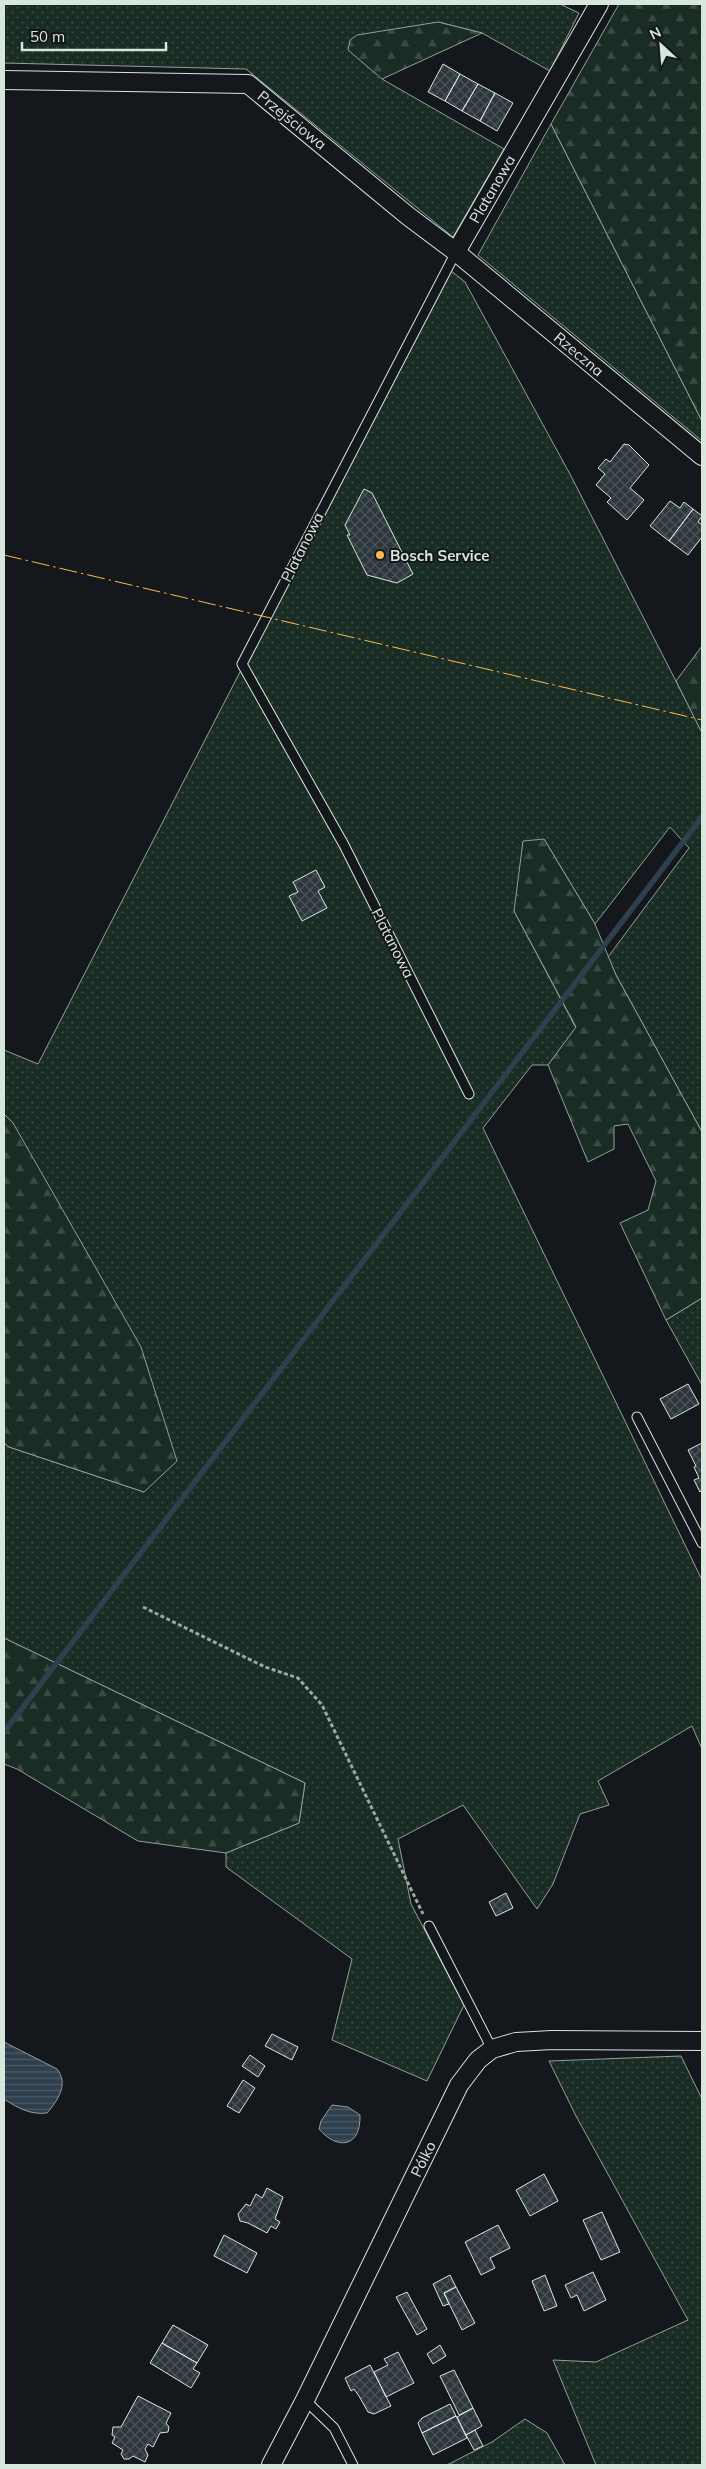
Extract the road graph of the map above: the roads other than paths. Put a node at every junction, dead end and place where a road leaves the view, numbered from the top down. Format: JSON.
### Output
{"nodes":[{"id":1,"x":599,"y":4,"type":"edge"},
{"id":2,"x":4,"y":80,"type":"edge"},
{"id":3,"x":456,"y":252,"type":"junction"},
{"id":4,"x":702,"y":456,"type":"edge"},
{"id":5,"x":469,"y":1094,"type":"dead end"},
{"id":6,"x":637,"y":1417,"type":"dead end"},
{"id":7,"x":702,"y":1543,"type":"edge"},
{"id":8,"x":429,"y":1926,"type":"road end"},
{"id":9,"x":702,"y":2041,"type":"edge"},
{"id":10,"x":492,"y":2049,"type":"junction"},
{"id":11,"x":305,"y":2400,"type":"junction"},
{"id":12,"x":271,"y":2465,"type":"edge"},
{"id":13,"x":353,"y":2465,"type":"edge"}],
"edges":[{"from":1,"to":3,"type":"street","name":"Platanowa"},
{"from":2,"to":3,"type":"street","name":"Przejściowa"},
{"from":3,"to":4,"type":"street","name":"Rzeczna"},
{"from":3,"to":5,"type":"lane","name":"Platanowa"},
{"from":6,"to":7,"type":"lane"},
{"from":8,"to":10,"type":"lane"},
{"from":9,"to":10,"type":"street","name":"Pólko"},
{"from":10,"to":11,"type":"street","name":"Pólko"},
{"from":11,"to":12,"type":"street","name":"Pólko"},
{"from":11,"to":13,"type":"lane"}]}
